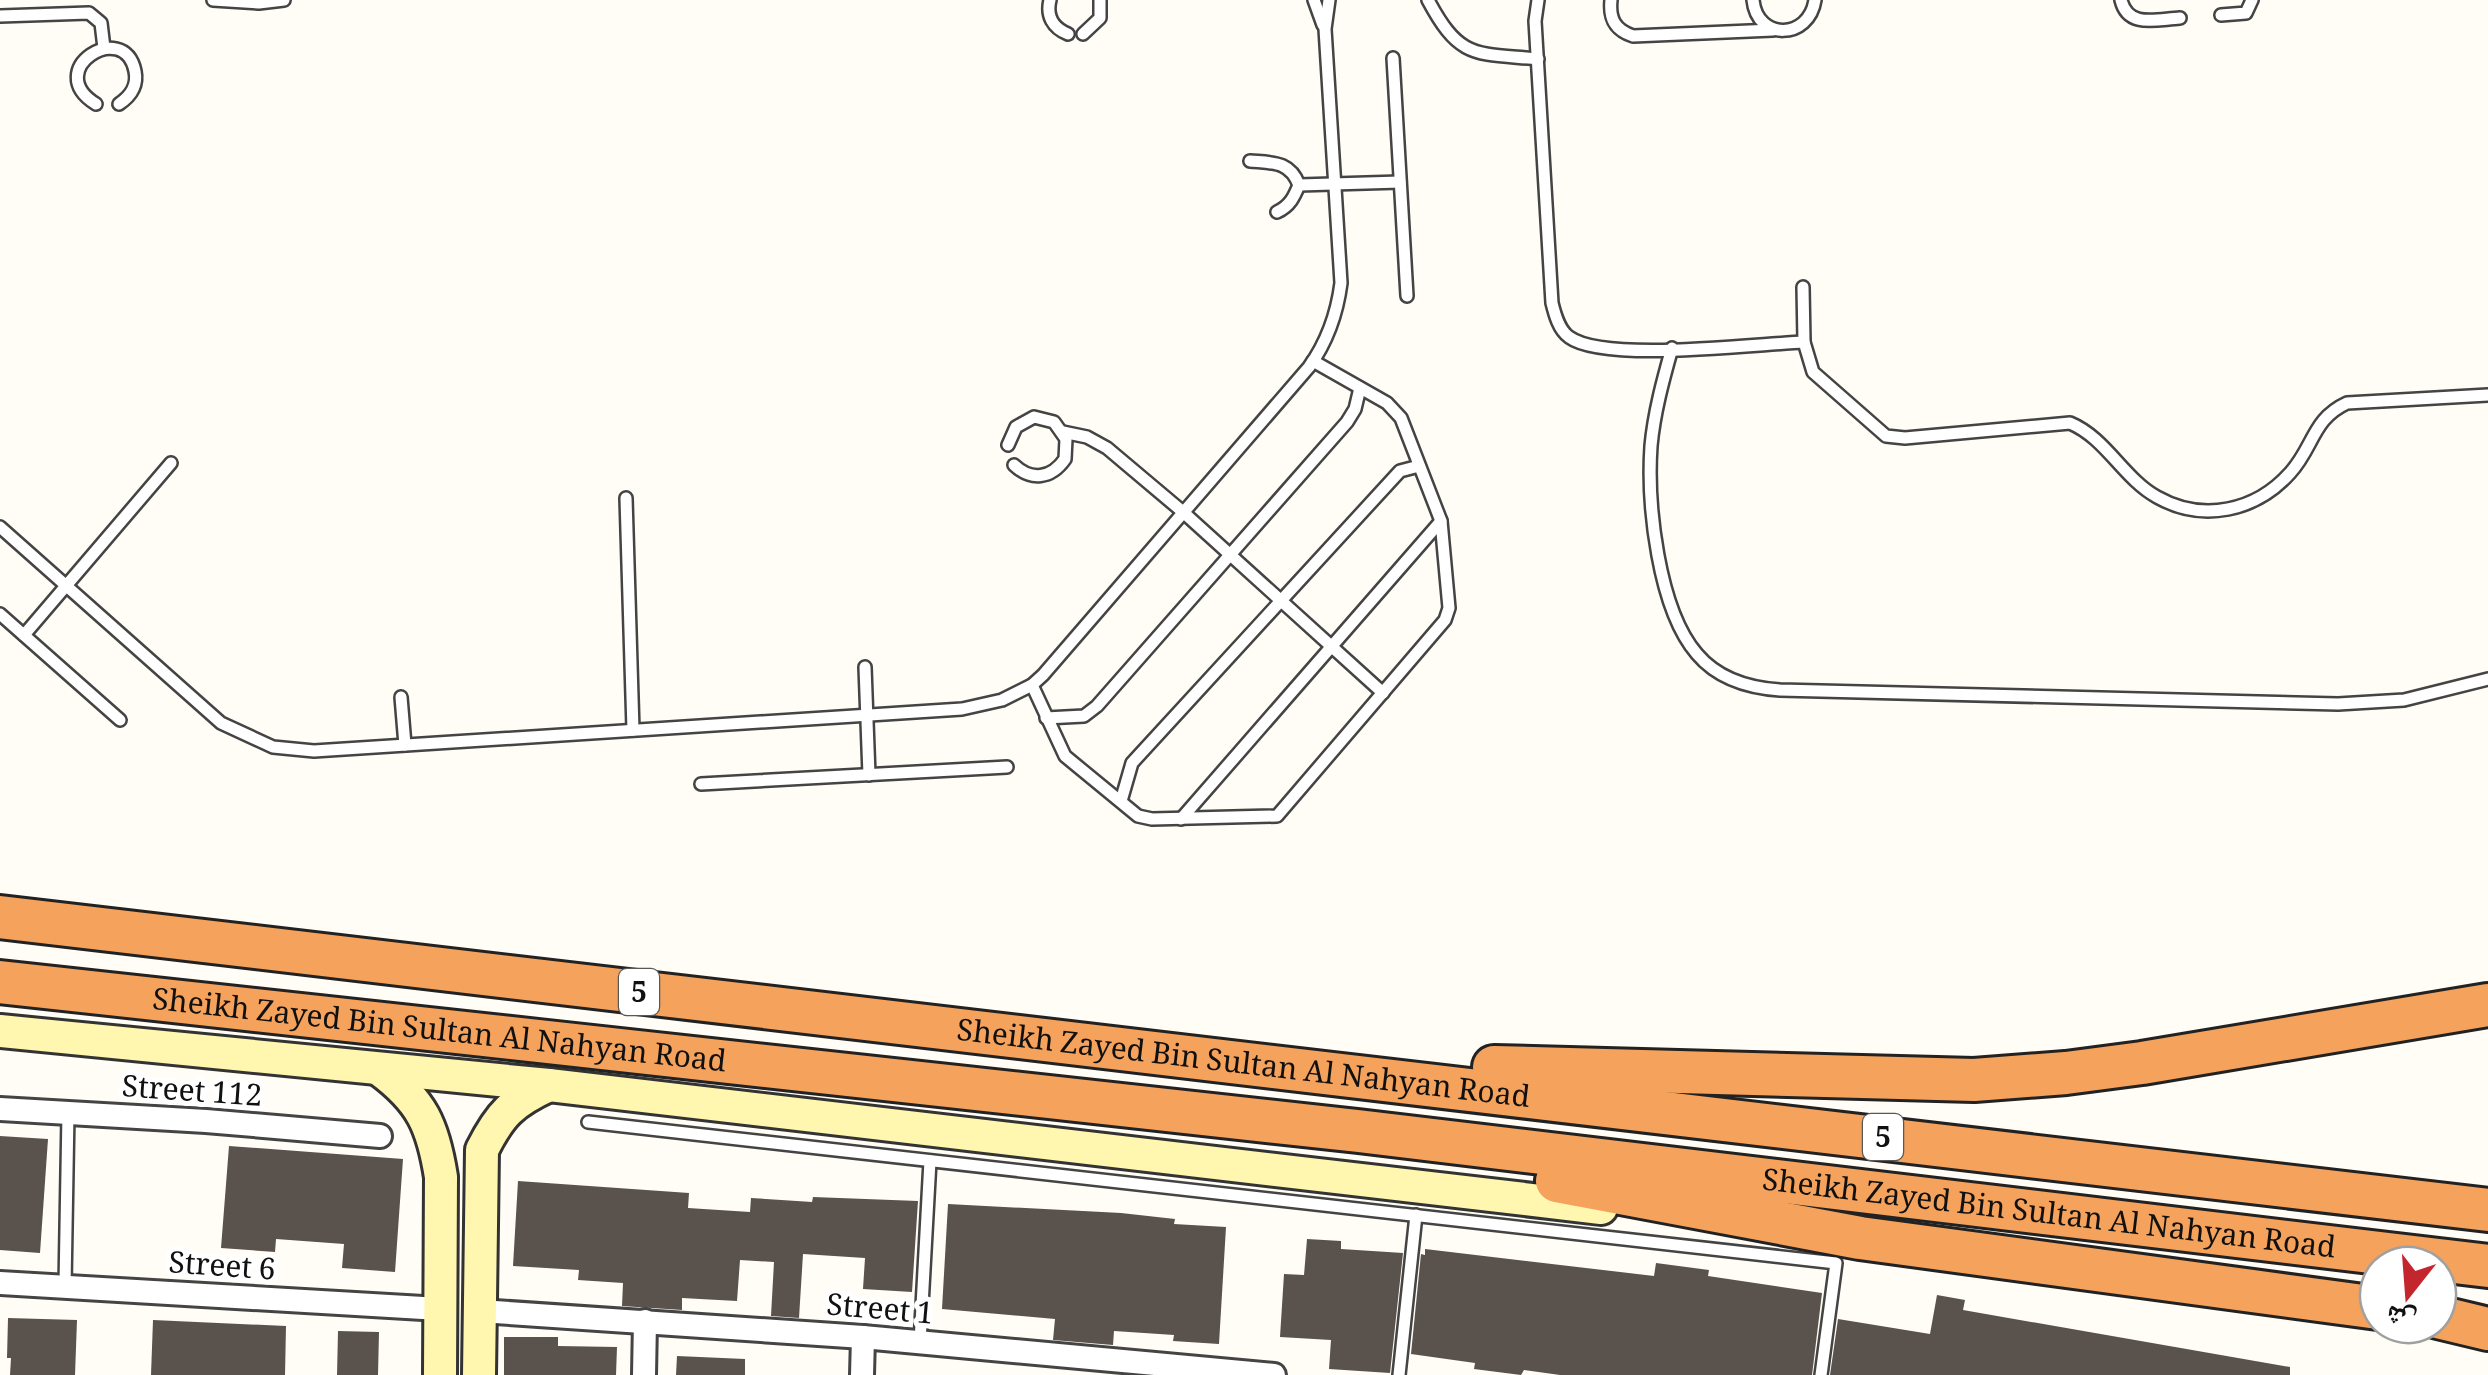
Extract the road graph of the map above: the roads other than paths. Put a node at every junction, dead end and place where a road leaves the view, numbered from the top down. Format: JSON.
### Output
{"nodes":[{"id":1,"x":213,"y":0,"type":"edge"},
{"id":2,"x":284,"y":0,"type":"edge"},
{"id":3,"x":1050,"y":0,"type":"edge"},
{"id":4,"x":1100,"y":0,"type":"edge"},
{"id":5,"x":1314,"y":0,"type":"edge"},
{"id":6,"x":1328,"y":0,"type":"edge"},
{"id":7,"x":1428,"y":0,"type":"edge"},
{"id":8,"x":1538,"y":0,"type":"edge"},
{"id":9,"x":1611,"y":0,"type":"edge"},
{"id":10,"x":1753,"y":0,"type":"edge"},
{"id":11,"x":1815,"y":0,"type":"edge"},
{"id":12,"x":2121,"y":0,"type":"edge"},
{"id":13,"x":2252,"y":0,"type":"edge"},
{"id":14,"x":2222,"y":15,"type":"dead end"},
{"id":15,"x":0,"y":16,"type":"edge"},
{"id":16,"x":2180,"y":18,"type":"dead end"},
{"id":17,"x":1325,"y":29,"type":"junction"},
{"id":18,"x":1773,"y":30,"type":"junction"},
{"id":19,"x":1068,"y":34,"type":"dead end"},
{"id":20,"x":1083,"y":34,"type":"dead end"},
{"id":21,"x":104,"y":48,"type":"junction"},
{"id":22,"x":1393,"y":58,"type":"dead end"},
{"id":23,"x":1538,"y":60,"type":"junction"},
{"id":24,"x":96,"y":104,"type":"dead end"},
{"id":25,"x":119,"y":104,"type":"dead end"},
{"id":26,"x":1250,"y":162,"type":"dead end"},
{"id":27,"x":1400,"y":182,"type":"junction"},
{"id":28,"x":1299,"y":184,"type":"junction"},
{"id":29,"x":1335,"y":184,"type":"junction"},
{"id":30,"x":1277,"y":212,"type":"dead end"},
{"id":31,"x":1804,"y":287,"type":"dead end"},
{"id":32,"x":1408,"y":296,"type":"dead end"},
{"id":33,"x":1804,"y":342,"type":"junction"},
{"id":34,"x":1672,"y":348,"type":"junction"},
{"id":35,"x":1313,"y":361,"type":"junction"},
{"id":36,"x":1360,"y":388,"type":"junction"},
{"id":37,"x":2488,"y":395,"type":"edge"},
{"id":38,"x":1063,"y":432,"type":"junction"},
{"id":39,"x":1008,"y":445,"type":"dead end"},
{"id":40,"x":172,"y":464,"type":"dead end"},
{"id":41,"x":1014,"y":465,"type":"dead end"},
{"id":42,"x":1419,"y":466,"type":"junction"},
{"id":43,"x":626,"y":498,"type":"dead end"},
{"id":44,"x":1183,"y":512,"type":"junction"},
{"id":45,"x":1442,"y":520,"type":"junction"},
{"id":46,"x":0,"y":527,"type":"edge"},
{"id":47,"x":1228,"y":553,"type":"junction"},
{"id":48,"x":66,"y":585,"type":"junction"},
{"id":49,"x":1282,"y":602,"type":"junction"},
{"id":50,"x":0,"y":614,"type":"edge"},
{"id":51,"x":24,"y":635,"type":"junction"},
{"id":52,"x":1330,"y":645,"type":"junction"},
{"id":53,"x":865,"y":668,"type":"dead end"},
{"id":54,"x":2488,"y":680,"type":"edge"},
{"id":55,"x":1032,"y":685,"type":"junction"},
{"id":56,"x":1383,"y":692,"type":"junction"},
{"id":57,"x":401,"y":697,"type":"dead end"},
{"id":58,"x":867,"y":716,"type":"junction"},
{"id":59,"x":1046,"y":718,"type":"junction"},
{"id":60,"x":120,"y":720,"type":"dead end"},
{"id":61,"x":633,"y":730,"type":"junction"},
{"id":62,"x":405,"y":745,"type":"junction"},
{"id":63,"x":1008,"y":767,"type":"dead end"},
{"id":64,"x":870,"y":775,"type":"junction"},
{"id":65,"x":701,"y":784,"type":"dead end"},
{"id":66,"x":1120,"y":801,"type":"junction"},
{"id":67,"x":1181,"y":819,"type":"junction"},
{"id":68,"x":0,"y":902,"type":"edge"},
{"id":69,"x":0,"y":917,"type":"edge"},
{"id":70,"x":120,"y":930,"type":"junction"},
{"id":71,"x":0,"y":982,"type":"edge"},
{"id":72,"x":2488,"y":1005,"type":"edge"},
{"id":73,"x":0,"y":1032,"type":"edge"},
{"id":74,"x":2488,"y":1032,"type":"edge"},
{"id":75,"x":2272,"y":1043,"type":"junction"},
{"id":76,"x":1279,"y":1065,"type":"junction"},
{"id":77,"x":380,"y":1070,"type":"junction"},
{"id":78,"x":549,"y":1084,"type":"junction"},
{"id":79,"x":0,"y":1109,"type":"edge"},
{"id":80,"x":68,"y":1113,"type":"junction"},
{"id":81,"x":588,"y":1122,"type":"dead end"},
{"id":82,"x":1358,"y":1131,"type":"junction"},
{"id":83,"x":380,"y":1136,"type":"dead end"},
{"id":84,"x":482,"y":1150,"type":"junction"},
{"id":85,"x":437,"y":1152,"type":"junction"},
{"id":86,"x":930,"y":1160,"type":"junction"},
{"id":87,"x":2488,"y":1210,"type":"edge"},
{"id":88,"x":1416,"y":1215,"type":"junction"},
{"id":89,"x":1860,"y":1238,"type":"junction"},
{"id":90,"x":2488,"y":1266,"type":"edge"},
{"id":91,"x":0,"y":1284,"type":"edge"},
{"id":92,"x":64,"y":1286,"type":"junction"},
{"id":93,"x":2358,"y":1305,"type":"edge"},
{"id":94,"x":440,"y":1309,"type":"junction"},
{"id":95,"x":480,"y":1310,"type":"junction"},
{"id":96,"x":645,"y":1321,"type":"junction"},
{"id":97,"x":2458,"y":1321,"type":"edge"},
{"id":98,"x":2488,"y":1326,"type":"edge"},
{"id":99,"x":863,"y":1337,"type":"junction"},
{"id":100,"x":920,"y":1342,"type":"junction"},
{"id":101,"x":1081,"y":1366,"type":"edge"},
{"id":102,"x":440,"y":1375,"type":"edge"},
{"id":103,"x":479,"y":1375,"type":"edge"},
{"id":104,"x":644,"y":1375,"type":"edge"},
{"id":105,"x":862,"y":1375,"type":"edge"},
{"id":106,"x":1274,"y":1375,"type":"edge"},
{"id":107,"x":1399,"y":1375,"type":"edge"},
{"id":108,"x":1821,"y":1375,"type":"edge"}],
"edges":[{"from":1,"to":2,"type":"lane"},
{"from":3,"to":19,"type":"lane"},
{"from":4,"to":20,"type":"lane"},
{"from":5,"to":17,"type":"lane"},
{"from":6,"to":17,"type":"lane"},
{"from":7,"to":23,"type":"lane"},
{"from":8,"to":23,"type":"lane"},
{"from":9,"to":18,"type":"lane"},
{"from":10,"to":18,"type":"lane"},
{"from":11,"to":18,"type":"lane"},
{"from":12,"to":16,"type":"lane"},
{"from":13,"to":14,"type":"lane"},
{"from":15,"to":21,"type":"lane"},
{"from":17,"to":29,"type":"lane"},
{"from":21,"to":24,"type":"lane"},
{"from":21,"to":25,"type":"lane"},
{"from":22,"to":27,"type":"lane"},
{"from":23,"to":34,"type":"lane"},
{"from":26,"to":28,"type":"lane"},
{"from":27,"to":29,"type":"lane"},
{"from":27,"to":32,"type":"lane"},
{"from":28,"to":29,"type":"lane"},
{"from":28,"to":30,"type":"lane"},
{"from":29,"to":35,"type":"lane"},
{"from":31,"to":33,"type":"lane"},
{"from":33,"to":34,"type":"lane"},
{"from":33,"to":37,"type":"lane"},
{"from":34,"to":54,"type":"lane"},
{"from":35,"to":36,"type":"lane"},
{"from":35,"to":44,"type":"lane"},
{"from":36,"to":42,"type":"lane"},
{"from":36,"to":47,"type":"lane"},
{"from":38,"to":39,"type":"lane"},
{"from":38,"to":41,"type":"lane"},
{"from":38,"to":44,"type":"lane"},
{"from":40,"to":48,"type":"lane"},
{"from":42,"to":45,"type":"lane"},
{"from":42,"to":49,"type":"lane"},
{"from":43,"to":61,"type":"lane"},
{"from":44,"to":47,"type":"lane"},
{"from":44,"to":55,"type":"lane"},
{"from":45,"to":52,"type":"lane"},
{"from":45,"to":56,"type":"lane"},
{"from":46,"to":48,"type":"lane"},
{"from":47,"to":49,"type":"lane"},
{"from":47,"to":59,"type":"lane"},
{"from":48,"to":51,"type":"lane"},
{"from":48,"to":62,"type":"lane"},
{"from":49,"to":52,"type":"lane"},
{"from":49,"to":66,"type":"lane"},
{"from":50,"to":51,"type":"lane"},
{"from":51,"to":60,"type":"lane"},
{"from":52,"to":56,"type":"lane"},
{"from":52,"to":67,"type":"lane"},
{"from":53,"to":58,"type":"lane"},
{"from":55,"to":58,"type":"lane"},
{"from":55,"to":59,"type":"lane"},
{"from":56,"to":67,"type":"lane"},
{"from":57,"to":62,"type":"lane"},
{"from":58,"to":61,"type":"lane"},
{"from":58,"to":64,"type":"lane"},
{"from":59,"to":66,"type":"lane"},
{"from":61,"to":62,"type":"lane"},
{"from":63,"to":64,"type":"lane"},
{"from":64,"to":65,"type":"lane"},
{"from":66,"to":67,"type":"lane"},
{"from":68,"to":70,"type":"highway"},
{"from":69,"to":70,"type":"highway","name":"Sheikh Zayed Bin Sultan Al Nahyan Road","number":"5"},
{"from":70,"to":76,"type":"highway","name":"Sheikh Zayed Bin Sultan Al Nahyan Road","number":"5"},
{"from":71,"to":82,"type":"highway","name":"Sheikh Zayed Bin Sultan Al Nahyan Road","number":"5"},
{"from":72,"to":75,"type":"highway"},
{"from":73,"to":77,"type":"main road"},
{"from":74,"to":75,"type":"highway"},
{"from":75,"to":76,"type":"highway"},
{"from":76,"to":87,"type":"highway","name":"Sheikh Zayed Bin Sultan Al Nahyan Road","number":"5"},
{"from":77,"to":78,"type":"main road"},
{"from":77,"to":85,"type":"main road"},
{"from":78,"to":84,"type":"main road"},
{"from":78,"to":89,"type":"main road"},
{"from":79,"to":80,"type":"street","name":"Street 112"},
{"from":80,"to":83,"type":"street","name":"Street 112"},
{"from":80,"to":92,"type":"lane"},
{"from":81,"to":86,"type":"lane"},
{"from":82,"to":89,"type":"highway"},
{"from":82,"to":90,"type":"highway","name":"Sheikh Zayed Bin Sultan Al Nahyan Road","number":"5"},
{"from":84,"to":85,"type":"main road"},
{"from":84,"to":95,"type":"main road"},
{"from":85,"to":94,"type":"main road"},
{"from":86,"to":88,"type":"lane"},
{"from":86,"to":100,"type":"lane"},
{"from":88,"to":107,"type":"lane"},
{"from":88,"to":108,"type":"lane"},
{"from":89,"to":93,"type":"highway"},
{"from":91,"to":92,"type":"street","name":"Street 6"},
{"from":92,"to":94,"type":"street","name":"Street 6"},
{"from":94,"to":102,"type":"main road"},
{"from":95,"to":96,"type":"street","name":"Street 1"},
{"from":95,"to":103,"type":"main road"},
{"from":96,"to":99,"type":"street","name":"Street 1"},
{"from":96,"to":104,"type":"street"},
{"from":97,"to":98,"type":"highway"},
{"from":99,"to":100,"type":"street","name":"Street 1"},
{"from":99,"to":105,"type":"street"},
{"from":100,"to":101,"type":"street","name":"Street 1"},
{"from":101,"to":106,"type":"street","name":"Street 1"}]}
